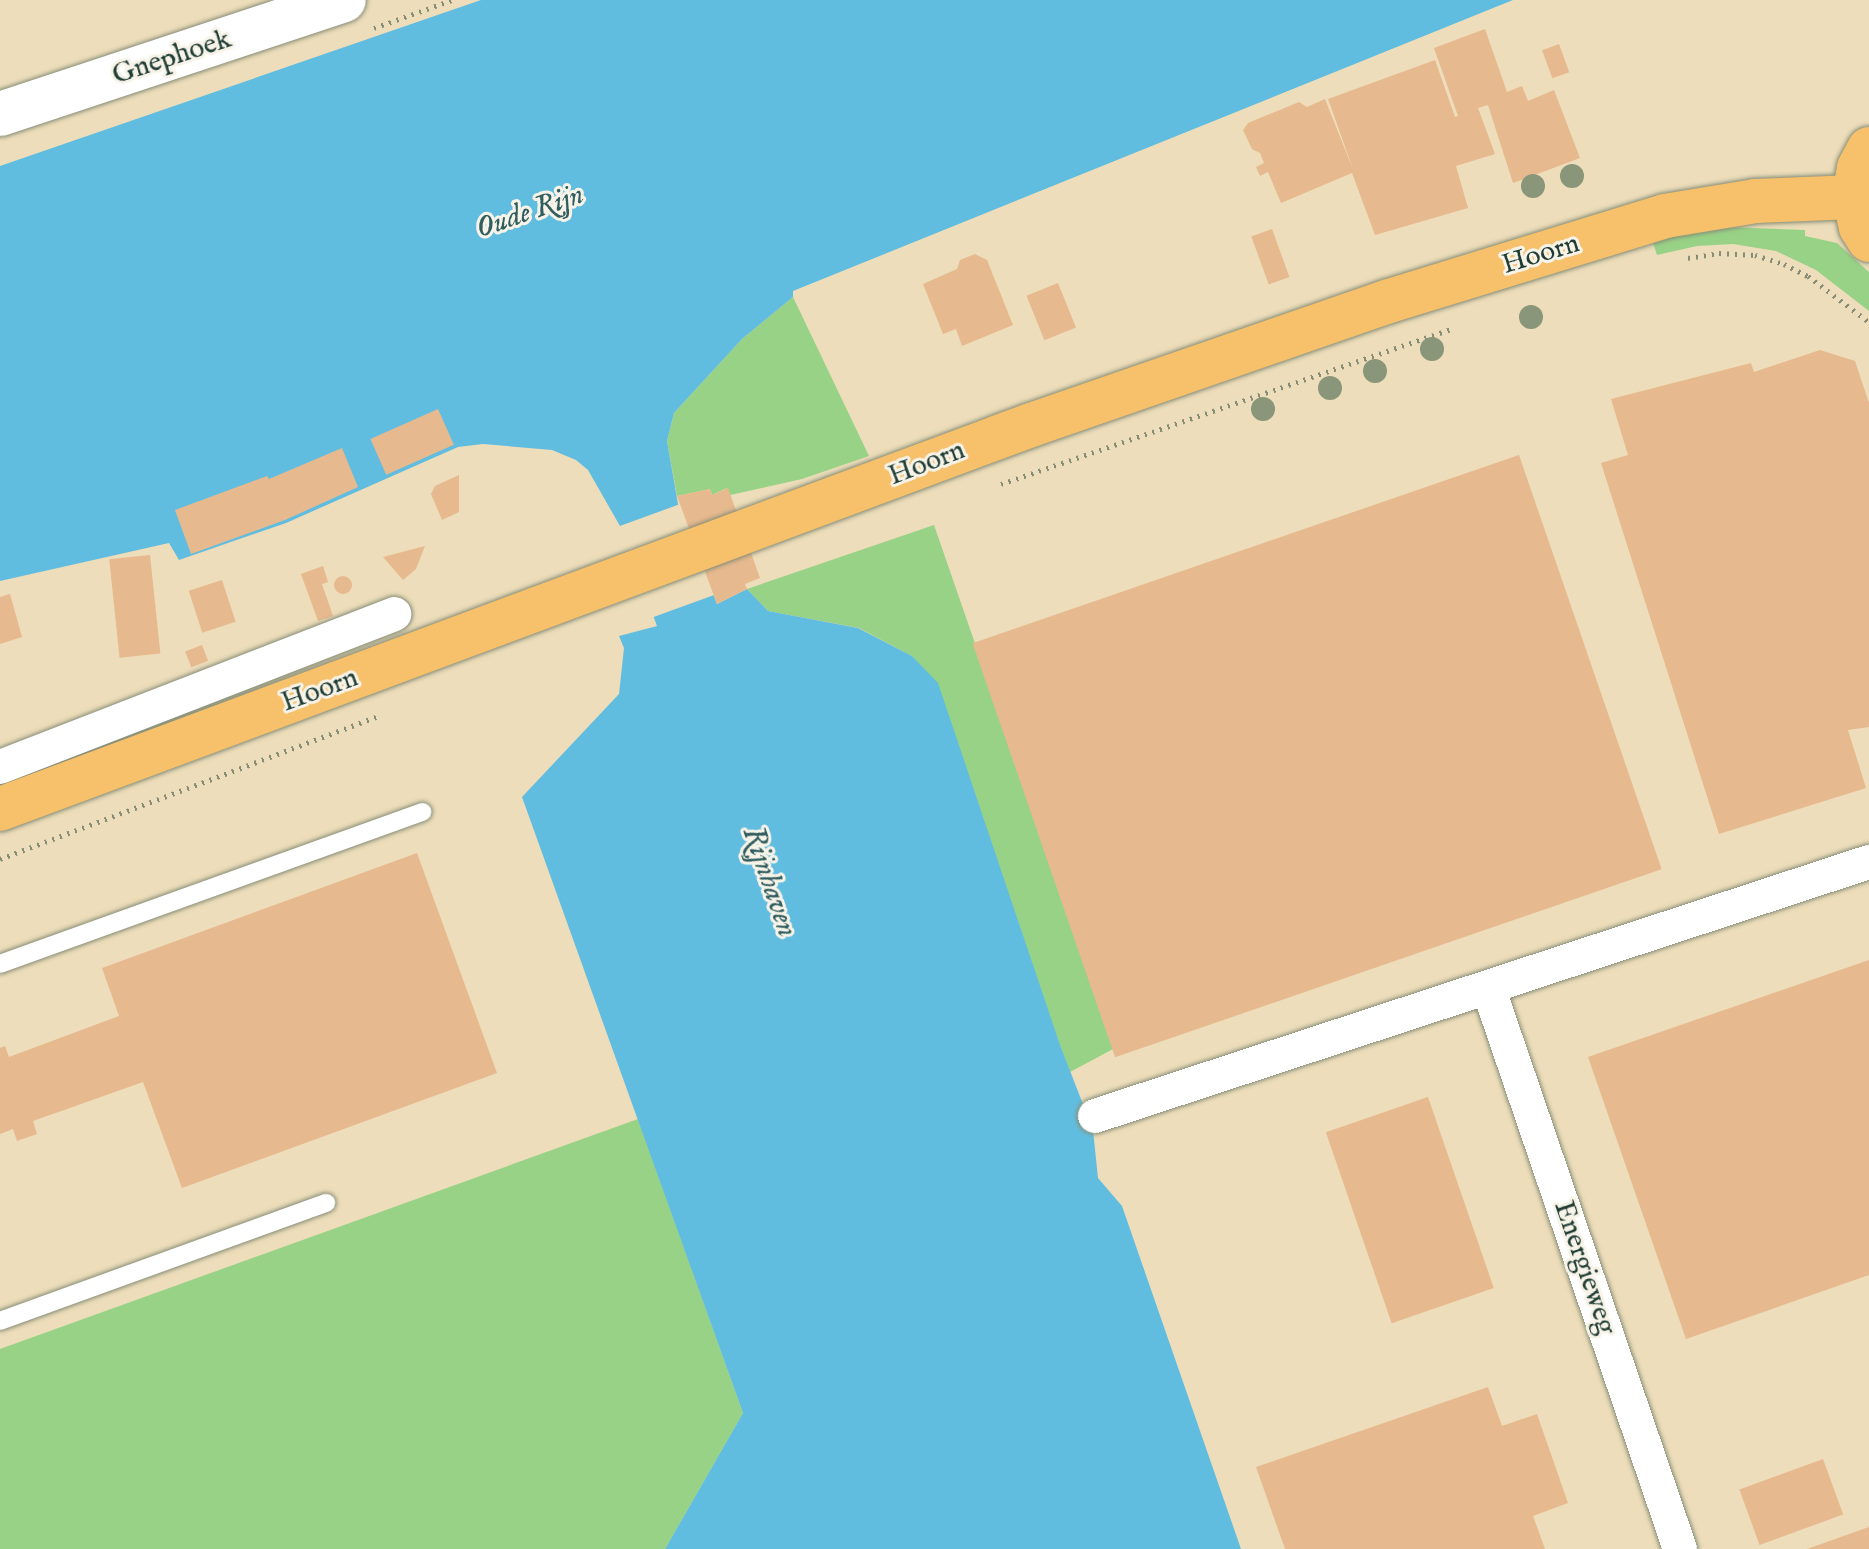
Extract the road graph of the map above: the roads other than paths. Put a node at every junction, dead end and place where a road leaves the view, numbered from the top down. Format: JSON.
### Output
{"nodes":[{"id":1,"x":344,"y":0,"type":"edge"},
{"id":2,"x":0,"y":114,"type":"edge"},
{"id":3,"x":1869,"y":149,"type":"edge"},
{"id":4,"x":1854,"y":197,"type":"junction"},
{"id":5,"x":1869,"y":240,"type":"edge"},
{"id":6,"x":394,"y":614,"type":"dead end"},
{"id":7,"x":5,"y":786,"type":"edge"},
{"id":8,"x":423,"y":812,"type":"dead end"},
{"id":9,"x":1869,"y":862,"type":"edge"},
{"id":10,"x":0,"y":964,"type":"edge"},
{"id":11,"x":1488,"y":987,"type":"junction"},
{"id":12,"x":1095,"y":1116,"type":"dead end"},
{"id":13,"x":326,"y":1203,"type":"dead end"},
{"id":14,"x":0,"y":1321,"type":"edge"},
{"id":15,"x":1680,"y":1549,"type":"edge"}],
"edges":[{"from":1,"to":2,"type":"street","name":"Gnephoek"},
{"from":3,"to":4,"type":"main road"},
{"from":4,"to":5,"type":"main road"},
{"from":4,"to":7,"type":"main road","name":"Hoorn"},
{"from":6,"to":7,"type":"street","name":"Hoorn"},
{"from":8,"to":10,"type":"lane"},
{"from":9,"to":11,"type":"street"},
{"from":11,"to":12,"type":"street"},
{"from":11,"to":15,"type":"street","name":"Energieweg"},
{"from":13,"to":14,"type":"lane"}]}
